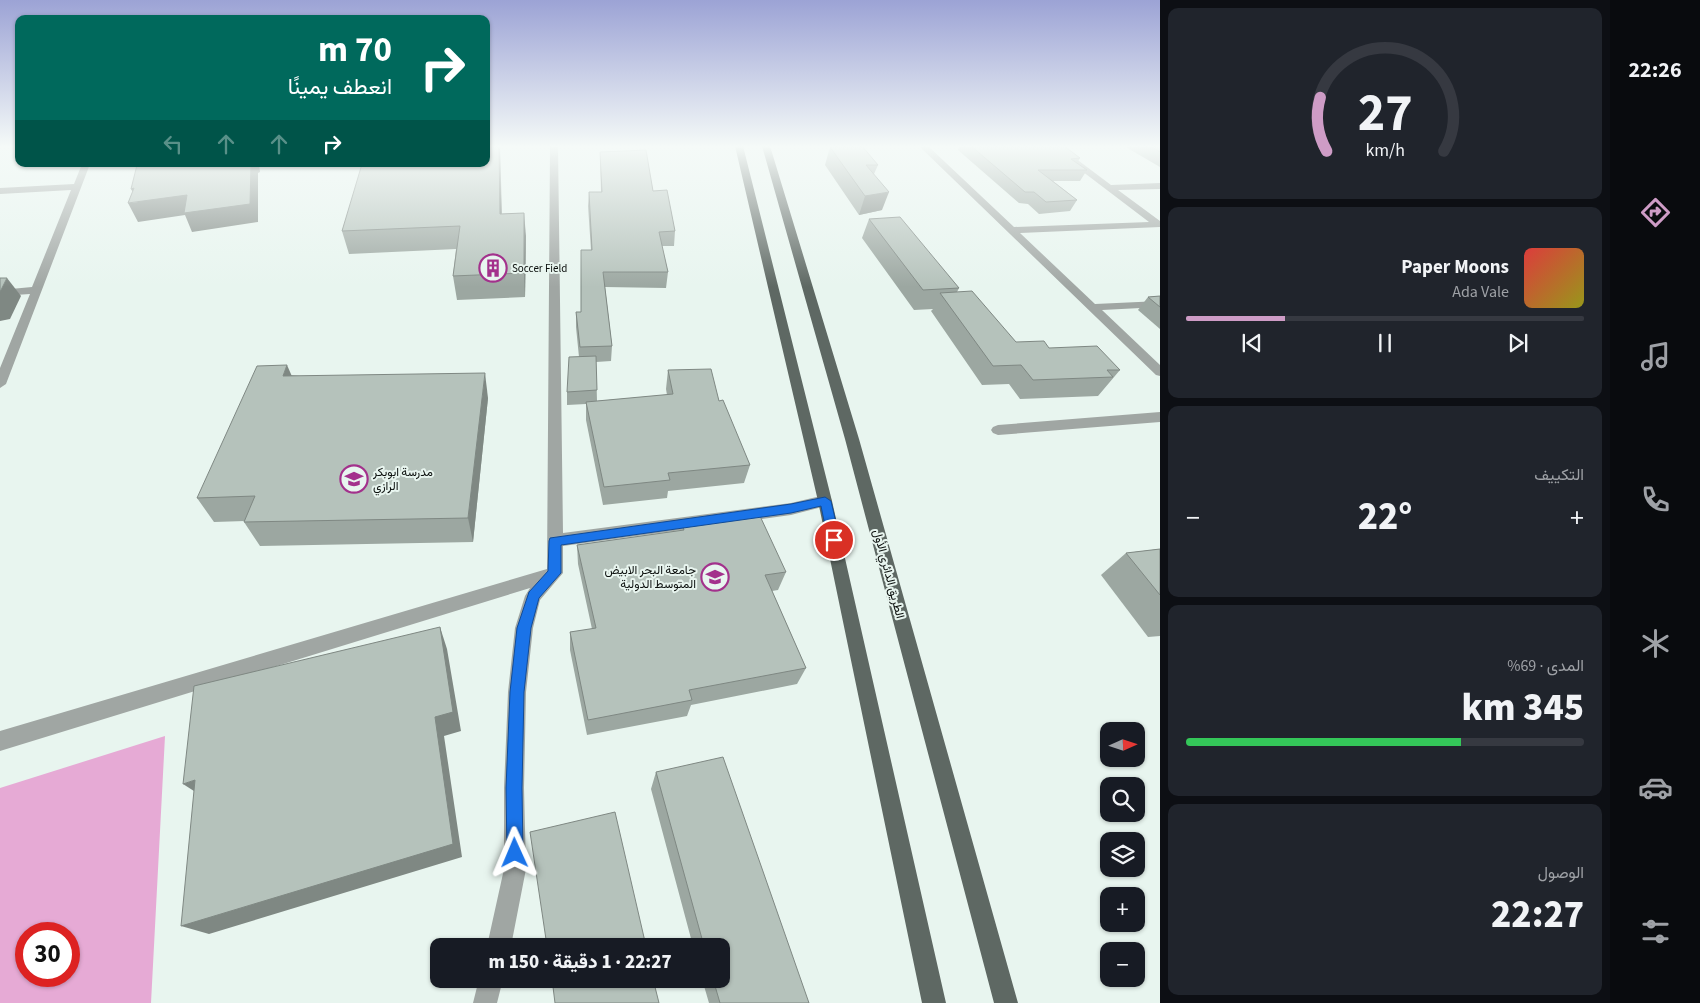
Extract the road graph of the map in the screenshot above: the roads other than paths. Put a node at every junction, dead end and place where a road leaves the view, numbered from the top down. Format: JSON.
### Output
{"nodes":[{"id":1,"x":74,"y":193,"type":"edge"},
{"id":2,"x":554,"y":193,"type":"edge"},
{"id":3,"x":748,"y":193,"type":"edge"},
{"id":4,"x":781,"y":193,"type":"edge"},
{"id":5,"x":972,"y":193,"type":"edge"},
{"id":6,"x":1115,"y":193,"type":"edge"},
{"id":7,"x":1159,"y":224,"type":"edge"},
{"id":8,"x":1011,"y":230,"type":"junction"},
{"id":9,"x":37,"y":290,"type":"junction"},
{"id":10,"x":0,"y":293,"type":"edge"},
{"id":11,"x":1160,"y":304,"type":"edge"},
{"id":12,"x":1092,"y":307,"type":"junction"},
{"id":13,"x":1160,"y":372,"type":"edge"},
{"id":14,"x":0,"y":384,"type":"edge"},
{"id":15,"x":1160,"y":417,"type":"edge"},
{"id":16,"x":998,"y":430,"type":"dead end"},
{"id":17,"x":825,"y":501,"type":"junction"},
{"id":18,"x":554,"y":541,"type":"junction"},
{"id":19,"x":555,"y":573,"type":"junction"},
{"id":20,"x":0,"y":741,"type":"edge"},
{"id":21,"x":501,"y":938,"type":"edge"},
{"id":22,"x":489,"y":988,"type":"edge"},
{"id":23,"x":485,"y":1003,"type":"edge"},
{"id":24,"x":934,"y":1003,"type":"edge"},
{"id":25,"x":1006,"y":1003,"type":"edge"}],
"edges":[{"from":1,"to":9,"type":"street"},
{"from":2,"to":18,"type":"street"},
{"from":3,"to":17,"type":"main road"},
{"from":4,"to":25,"type":"main road","name":"الطريق الدائري الأول"},
{"from":5,"to":8,"type":"street"},
{"from":6,"to":7,"type":"street"},
{"from":7,"to":8,"type":"street"},
{"from":8,"to":12,"type":"street"},
{"from":9,"to":10,"type":"street"},
{"from":9,"to":14,"type":"street"},
{"from":11,"to":12,"type":"street"},
{"from":12,"to":13,"type":"street"},
{"from":15,"to":16,"type":"street"},
{"from":17,"to":18,"type":"street"},
{"from":17,"to":24,"type":"main road"},
{"from":18,"to":19,"type":"street"},
{"from":19,"to":20,"type":"street"},
{"from":19,"to":21,"type":"street"},
{"from":22,"to":23,"type":"street"}]}
